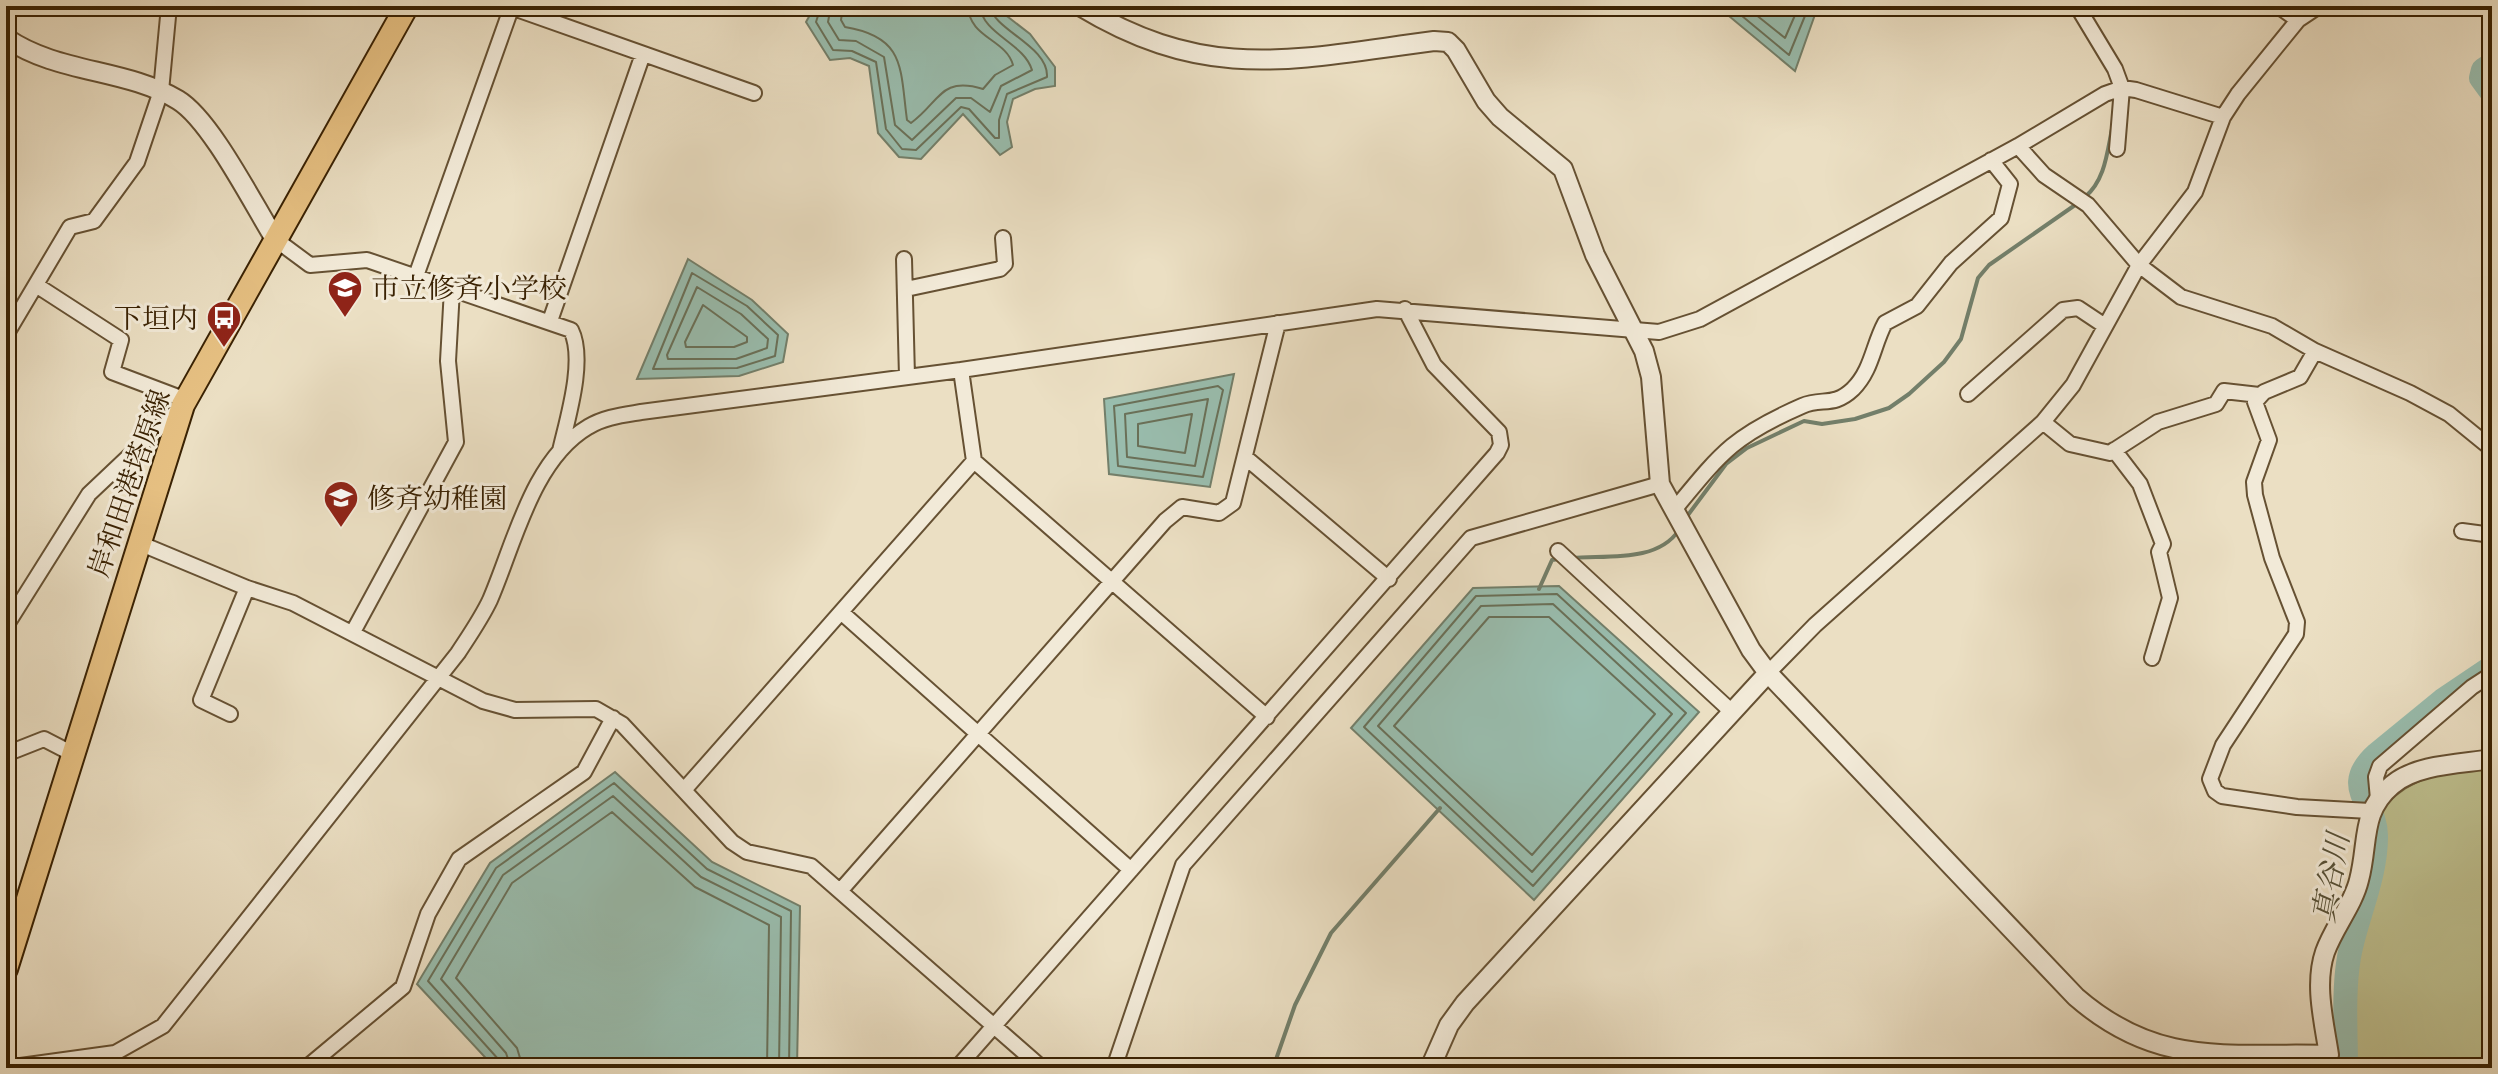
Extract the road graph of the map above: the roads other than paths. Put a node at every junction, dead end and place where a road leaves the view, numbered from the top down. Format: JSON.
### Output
{"nodes":[{"id":1,"x":169,"y":6,"type":"edge"},
{"id":2,"x":407,"y":6,"type":"edge"},
{"id":3,"x":510,"y":6,"type":"edge"},
{"id":4,"x":1080,"y":6,"type":"edge"},
{"id":5,"x":2077,"y":6,"type":"edge"},
{"id":6,"x":2278,"y":6,"type":"edge"},
{"id":7,"x":2319,"y":6,"type":"edge"},
{"id":8,"x":2298,"y":20,"type":"junction"},
{"id":9,"x":6,"y":38,"type":"edge"},
{"id":10,"x":643,"y":54,"type":"junction"},
{"id":11,"x":2122,"y":88,"type":"junction"},
{"id":12,"x":161,"y":91,"type":"junction"},
{"id":13,"x":754,"y":93,"type":"dead end"},
{"id":14,"x":2223,"y":117,"type":"junction"},
{"id":15,"x":2018,"y":146,"type":"junction"},
{"id":16,"x":2117,"y":149,"type":"dead end"},
{"id":17,"x":1991,"y":160,"type":"junction"},
{"id":18,"x":1003,"y":238,"type":"dead end"},
{"id":19,"x":275,"y":239,"type":"junction"},
{"id":20,"x":904,"y":259,"type":"dead end"},
{"id":21,"x":2139,"y":265,"type":"junction"},
{"id":22,"x":416,"y":276,"type":"junction"},
{"id":23,"x":36,"y":285,"type":"junction"},
{"id":24,"x":452,"y":289,"type":"junction"},
{"id":25,"x":906,"y":289,"type":"junction"},
{"id":26,"x":1405,"y":309,"type":"junction"},
{"id":27,"x":550,"y":321,"type":"junction"},
{"id":28,"x":1278,"y":323,"type":"junction"},
{"id":29,"x":2105,"y":326,"type":"junction"},
{"id":30,"x":1636,"y":332,"type":"junction"},
{"id":31,"x":6,"y":335,"type":"edge"},
{"id":32,"x":2315,"y":351,"type":"junction"},
{"id":33,"x":961,"y":370,"type":"junction"},
{"id":34,"x":907,"y":377,"type":"junction"},
{"id":35,"x":1968,"y":394,"type":"dead end"},
{"id":36,"x":2259,"y":395,"type":"junction"},
{"id":37,"x":185,"y":403,"type":"junction"},
{"id":38,"x":2043,"y":422,"type":"junction"},
{"id":39,"x":2492,"y":449,"type":"edge"},
{"id":40,"x":2114,"y":450,"type":"junction"},
{"id":41,"x":560,"y":453,"type":"junction"},
{"id":42,"x":1245,"y":457,"type":"junction"},
{"id":43,"x":974,"y":461,"type":"junction"},
{"id":44,"x":1660,"y":484,"type":"junction"},
{"id":45,"x":1674,"y":510,"type":"junction"},
{"id":46,"x":2462,"y":531,"type":"dead end"},
{"id":47,"x":2492,"y":535,"type":"edge"},
{"id":48,"x":139,"y":543,"type":"junction"},
{"id":49,"x":1558,"y":551,"type":"dead end"},
{"id":50,"x":1389,"y":579,"type":"junction"},
{"id":51,"x":1113,"y":580,"type":"junction"},
{"id":52,"x":247,"y":588,"type":"junction"},
{"id":53,"x":841,"y":612,"type":"junction"},
{"id":54,"x":6,"y":626,"type":"edge"},
{"id":55,"x":353,"y":632,"type":"junction"},
{"id":56,"x":2152,"y":658,"type":"dead end"},
{"id":57,"x":1768,"y":673,"type":"junction"},
{"id":58,"x":2492,"y":674,"type":"edge"},
{"id":59,"x":440,"y":679,"type":"junction"},
{"id":60,"x":1732,"y":712,"type":"junction"},
{"id":61,"x":230,"y":714,"type":"dead end"},
{"id":62,"x":1267,"y":717,"type":"junction"},
{"id":63,"x":613,"y":718,"type":"junction"},
{"id":64,"x":978,"y":734,"type":"junction"},
{"id":65,"x":6,"y":754,"type":"edge"},
{"id":66,"x":73,"y":754,"type":"junction"},
{"id":67,"x":2492,"y":759,"type":"edge"},
{"id":68,"x":684,"y":790,"type":"junction"},
{"id":69,"x":2374,"y":805,"type":"junction"},
{"id":70,"x":1131,"y":870,"type":"junction"},
{"id":71,"x":841,"y":890,"type":"junction"},
{"id":72,"x":6,"y":969,"type":"edge"},
{"id":73,"x":994,"y":1025,"type":"junction"},
{"id":74,"x":2329,"y":1061,"type":"edge"},
{"id":75,"x":86,"y":1064,"type":"edge"},
{"id":76,"x":6,"y":1068,"type":"edge"},
{"id":77,"x":306,"y":1068,"type":"edge"},
{"id":78,"x":957,"y":1068,"type":"edge"},
{"id":79,"x":1042,"y":1068,"type":"edge"},
{"id":80,"x":1114,"y":1068,"type":"edge"},
{"id":81,"x":1430,"y":1068,"type":"edge"}],
"edges":[{"from":1,"to":12,"type":"street"},
{"from":2,"to":19,"type":"main road","name":"岸和田港塔原線"},
{"from":3,"to":10,"type":"street"},
{"from":3,"to":22,"type":"street"},
{"from":4,"to":30,"type":"street"},
{"from":5,"to":11,"type":"street"},
{"from":6,"to":8,"type":"street"},
{"from":7,"to":8,"type":"street"},
{"from":8,"to":14,"type":"street"},
{"from":9,"to":12,"type":"street"},
{"from":10,"to":13,"type":"street"},
{"from":10,"to":27,"type":"street"},
{"from":11,"to":14,"type":"street"},
{"from":11,"to":15,"type":"street"},
{"from":11,"to":16,"type":"street"},
{"from":12,"to":19,"type":"street"},
{"from":12,"to":23,"type":"street"},
{"from":14,"to":21,"type":"street"},
{"from":15,"to":17,"type":"street"},
{"from":15,"to":21,"type":"street"},
{"from":17,"to":30,"type":"street"},
{"from":17,"to":45,"type":"street"},
{"from":18,"to":25,"type":"street"},
{"from":19,"to":22,"type":"street"},
{"from":19,"to":37,"type":"main road","name":"岸和田港塔原線"},
{"from":20,"to":25,"type":"street"},
{"from":21,"to":29,"type":"street"},
{"from":21,"to":32,"type":"street"},
{"from":22,"to":24,"type":"street"},
{"from":23,"to":31,"type":"street"},
{"from":23,"to":37,"type":"street"},
{"from":24,"to":27,"type":"street"},
{"from":24,"to":55,"type":"street"},
{"from":25,"to":34,"type":"street"},
{"from":26,"to":28,"type":"street"},
{"from":26,"to":30,"type":"street"},
{"from":26,"to":50,"type":"street"},
{"from":27,"to":41,"type":"street"},
{"from":28,"to":33,"type":"street"},
{"from":28,"to":42,"type":"street"},
{"from":29,"to":35,"type":"street"},
{"from":29,"to":38,"type":"street"},
{"from":30,"to":44,"type":"street"},
{"from":32,"to":36,"type":"street"},
{"from":32,"to":39,"type":"street"},
{"from":33,"to":34,"type":"street"},
{"from":33,"to":43,"type":"street"},
{"from":34,"to":41,"type":"street"},
{"from":36,"to":40,"type":"street"},
{"from":36,"to":69,"type":"street"},
{"from":37,"to":48,"type":"main road","name":"岸和田港塔原線"},
{"from":37,"to":54,"type":"street"},
{"from":38,"to":40,"type":"street"},
{"from":38,"to":57,"type":"street"},
{"from":40,"to":56,"type":"street"},
{"from":41,"to":59,"type":"street"},
{"from":42,"to":50,"type":"street"},
{"from":42,"to":51,"type":"street"},
{"from":43,"to":51,"type":"street"},
{"from":43,"to":53,"type":"street"},
{"from":44,"to":45,"type":"street"},
{"from":44,"to":80,"type":"street"},
{"from":45,"to":57,"type":"street"},
{"from":46,"to":47,"type":"street"},
{"from":48,"to":52,"type":"street"},
{"from":48,"to":66,"type":"main road","name":"岸和田港塔原線"},
{"from":49,"to":60,"type":"street"},
{"from":50,"to":62,"type":"street"},
{"from":51,"to":62,"type":"street"},
{"from":51,"to":64,"type":"street"},
{"from":52,"to":55,"type":"street"},
{"from":52,"to":61,"type":"street"},
{"from":53,"to":64,"type":"street"},
{"from":53,"to":68,"type":"street"},
{"from":55,"to":59,"type":"street"},
{"from":57,"to":60,"type":"street"},
{"from":57,"to":74,"type":"street"},
{"from":58,"to":69,"type":"street"},
{"from":59,"to":63,"type":"street"},
{"from":59,"to":75,"type":"street"},
{"from":60,"to":81,"type":"street"},
{"from":62,"to":70,"type":"street"},
{"from":63,"to":68,"type":"street"},
{"from":63,"to":77,"type":"street"},
{"from":64,"to":70,"type":"street"},
{"from":64,"to":71,"type":"street"},
{"from":65,"to":66,"type":"street"},
{"from":66,"to":72,"type":"main road","name":"岸和田港塔原線"},
{"from":67,"to":69,"type":"street"},
{"from":68,"to":71,"type":"street"},
{"from":69,"to":74,"type":"street"},
{"from":70,"to":73,"type":"street"},
{"from":71,"to":73,"type":"street"},
{"from":73,"to":78,"type":"street"},
{"from":73,"to":79,"type":"street"},
{"from":75,"to":76,"type":"street"}]}
